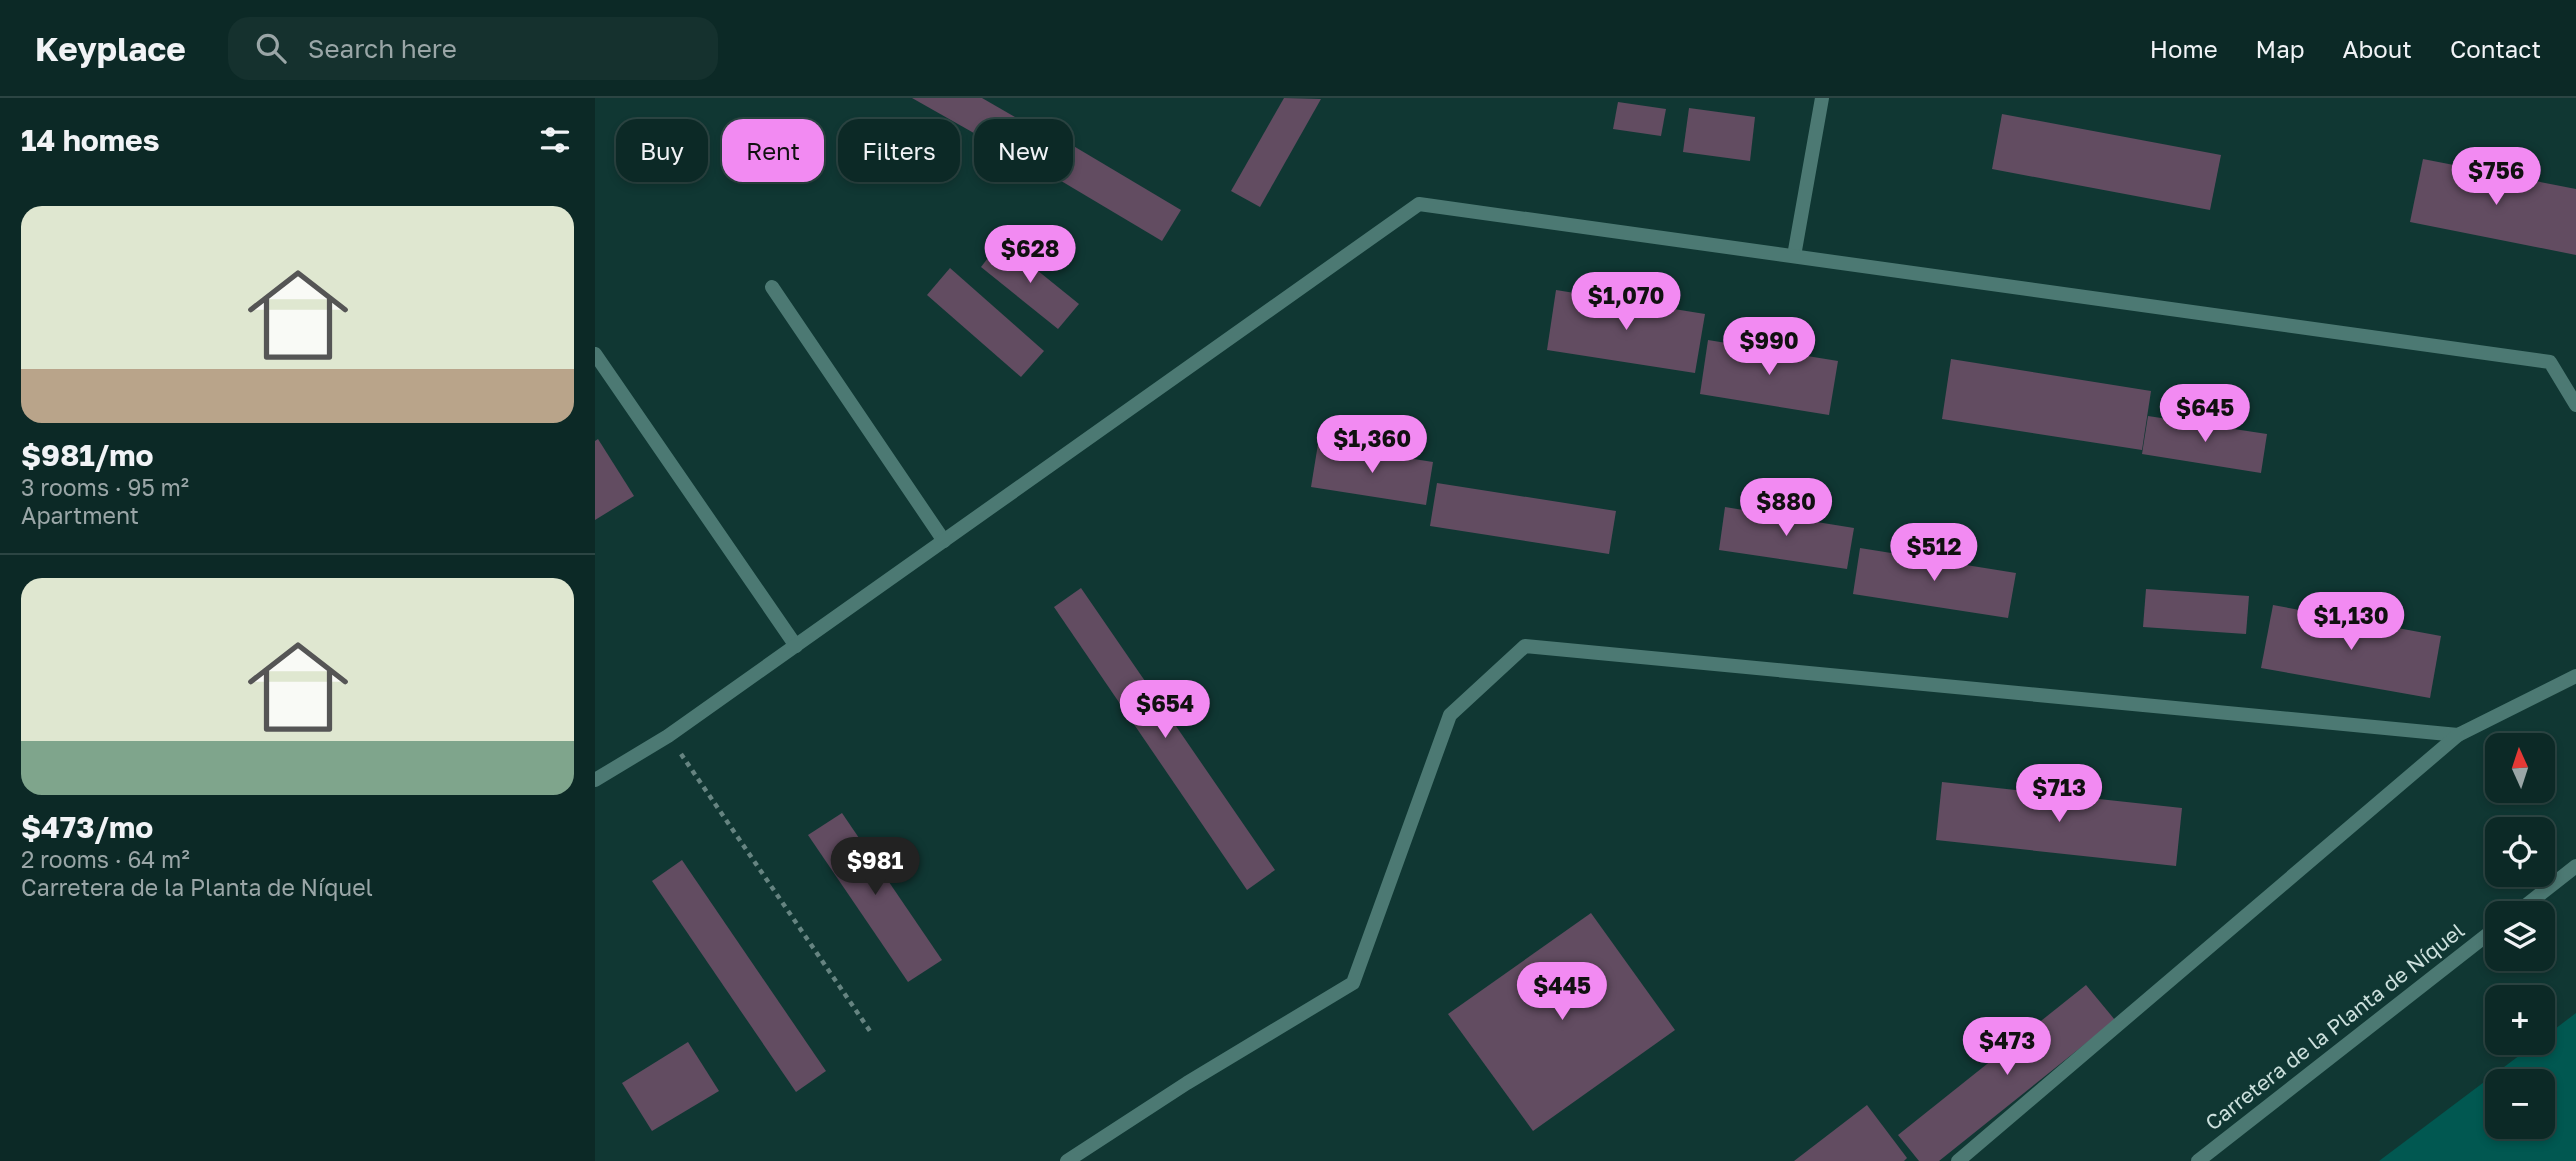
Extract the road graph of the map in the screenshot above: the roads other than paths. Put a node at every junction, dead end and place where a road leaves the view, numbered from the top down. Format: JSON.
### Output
{"nodes":[{"id":1,"x":1822,"y":98,"type":"edge"},
{"id":2,"x":1794,"y":256,"type":"junction"},
{"id":3,"x":772,"y":287,"type":"dead end"},
{"id":4,"x":595,"y":354,"type":"edge"},
{"id":5,"x":2576,"y":405,"type":"edge"},
{"id":6,"x":944,"y":541,"type":"junction"},
{"id":7,"x":796,"y":646,"type":"junction"},
{"id":8,"x":2576,"y":676,"type":"edge"},
{"id":9,"x":2458,"y":735,"type":"junction"},
{"id":10,"x":595,"y":780,"type":"edge"},
{"id":11,"x":2576,"y":866,"type":"edge"},
{"id":12,"x":2532,"y":901,"type":"edge"},
{"id":13,"x":2485,"y":936,"type":"edge"},
{"id":14,"x":1067,"y":1161,"type":"edge"},
{"id":15,"x":1958,"y":1161,"type":"edge"},
{"id":16,"x":2198,"y":1161,"type":"edge"}],
"edges":[{"from":1,"to":2,"type":"street"},
{"from":2,"to":5,"type":"street"},
{"from":2,"to":6,"type":"street"},
{"from":3,"to":6,"type":"street"},
{"from":4,"to":7,"type":"street"},
{"from":6,"to":7,"type":"street"},
{"from":7,"to":10,"type":"street"},
{"from":8,"to":9,"type":"street"},
{"from":9,"to":14,"type":"street"},
{"from":9,"to":15,"type":"street"},
{"from":11,"to":12,"type":"street"},
{"from":13,"to":16,"type":"street","name":"Carretera de la Planta de Níquel"}]}
